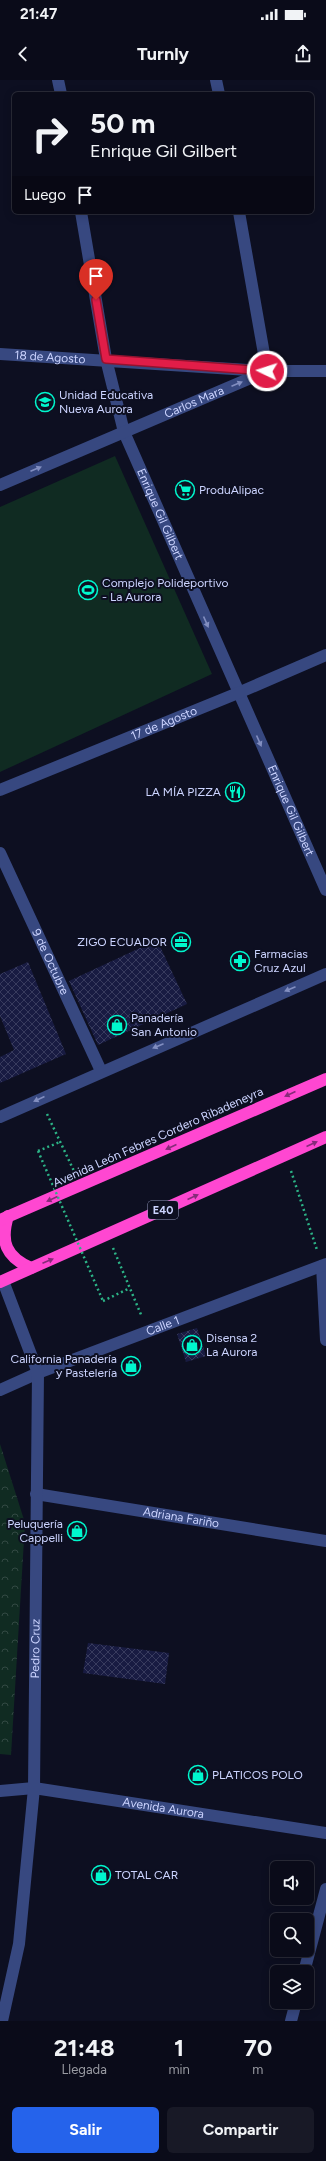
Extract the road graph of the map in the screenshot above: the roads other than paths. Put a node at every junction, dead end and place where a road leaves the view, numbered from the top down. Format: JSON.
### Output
{"nodes":[{"id":1,"x":58,"y":80,"type":"edge"},
{"id":2,"x":216,"y":80,"type":"edge"},
{"id":3,"x":61,"y":92,"type":"edge"},
{"id":4,"x":219,"y":92,"type":"edge"},
{"id":5,"x":81,"y":214,"type":"edge"},
{"id":6,"x":239,"y":214,"type":"edge"},
{"id":7,"x":0,"y":354,"type":"edge"},
{"id":8,"x":106,"y":359,"type":"junction"},
{"id":9,"x":267,"y":371,"type":"junction"},
{"id":10,"x":326,"y":371,"type":"edge"},
{"id":11,"x":124,"y":432,"type":"junction"},
{"id":12,"x":0,"y":484,"type":"edge"},
{"id":13,"x":326,"y":655,"type":"edge"},
{"id":14,"x":238,"y":693,"type":"junction"},
{"id":15,"x":0,"y":790,"type":"edge"},
{"id":16,"x":0,"y":853,"type":"edge"},
{"id":17,"x":326,"y":890,"type":"edge"},
{"id":18,"x":326,"y":974,"type":"edge"},
{"id":19,"x":101,"y":1071,"type":"junction"},
{"id":20,"x":326,"y":1079,"type":"edge"},
{"id":21,"x":0,"y":1117,"type":"edge"},
{"id":22,"x":326,"y":1137,"type":"edge"},
{"id":23,"x":4,"y":1218,"type":"edge"},
{"id":24,"x":324,"y":1265,"type":"edge"},
{"id":25,"x":31,"y":1268,"type":"junction"},
{"id":26,"x":1,"y":1282,"type":"edge"},
{"id":27,"x":326,"y":1340,"type":"edge"},
{"id":28,"x":38,"y":1373,"type":"junction"},
{"id":29,"x":0,"y":1390,"type":"edge"},
{"id":30,"x":36,"y":1494,"type":"junction"},
{"id":31,"x":326,"y":1541,"type":"edge"},
{"id":32,"x":34,"y":1788,"type":"junction"},
{"id":33,"x":0,"y":1791,"type":"edge"},
{"id":34,"x":326,"y":1833,"type":"edge"},
{"id":35,"x":326,"y":1889,"type":"edge"},
{"id":36,"x":306,"y":1965,"type":"edge"},
{"id":37,"x":294,"y":2009,"type":"edge"},
{"id":38,"x":2,"y":2021,"type":"edge"},
{"id":39,"x":291,"y":2021,"type":"edge"}],
"edges":[{"from":1,"to":3,"type":"street"},
{"from":2,"to":4,"type":"street"},
{"from":5,"to":8,"type":"street","name":"Enrique Gil Gilbert"},
{"from":6,"to":9,"type":"street"},
{"from":7,"to":8,"type":"street","name":"18 de Agosto"},
{"from":8,"to":9,"type":"street","name":"18 de Agosto"},
{"from":8,"to":11,"type":"street","name":"Enrique Gil Gilbert"},
{"from":9,"to":10,"type":"street","name":"Carlos Mara"},
{"from":11,"to":9,"type":"street","name":"Carlos Mara","one_way":true},
{"from":12,"to":11,"type":"street","name":"Carlos Mara","one_way":true},
{"from":11,"to":14,"type":"street","name":"Enrique Gil Gilbert","one_way":true},
{"from":13,"to":14,"type":"street","name":"17 de Agosto"},
{"from":14,"to":15,"type":"street","name":"17 de Agosto"},
{"from":14,"to":17,"type":"street","name":"Enrique Gil Gilbert","one_way":true},
{"from":16,"to":19,"type":"street","name":"9 de Octubre"},
{"from":18,"to":19,"type":"street","one_way":true},
{"from":19,"to":21,"type":"street","one_way":true},
{"from":20,"to":23,"type":"highway","name":"Avenida León Febres Cordero Ribadeneyra","one_way":true},
{"from":25,"to":22,"type":"highway","number":"E40","one_way":true},
{"from":23,"to":25,"type":"highway"},
{"from":24,"to":27,"type":"street"},
{"from":24,"to":28,"type":"street","name":"Calle 1"},
{"from":25,"to":26,"type":"highway","number":"E40"},
{"from":26,"to":28,"type":"street","name":"Pedro Cruz"},
{"from":28,"to":29,"type":"street","name":"Calle 1"},
{"from":28,"to":30,"type":"street","name":"Pedro Cruz"},
{"from":30,"to":31,"type":"street","name":"Adriana Fariño"},
{"from":30,"to":32,"type":"street","name":"Pedro Cruz"},
{"from":32,"to":33,"type":"street","name":"Avenida Aurora"},
{"from":32,"to":34,"type":"street","name":"Avenida Aurora"},
{"from":32,"to":38,"type":"street","name":"Pedro Cruz"},
{"from":35,"to":36,"type":"street"},
{"from":37,"to":39,"type":"street"}]}
